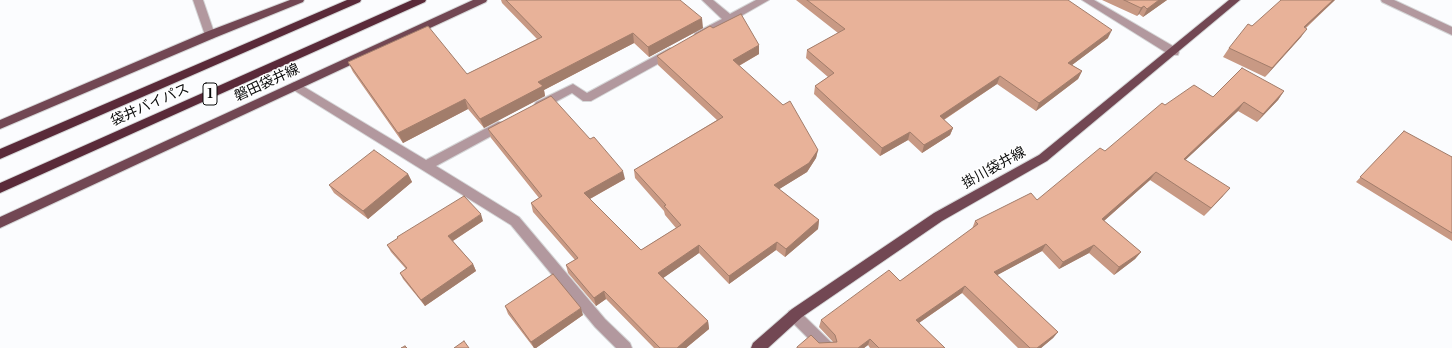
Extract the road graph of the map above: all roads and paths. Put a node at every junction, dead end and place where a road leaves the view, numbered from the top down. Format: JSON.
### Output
{"nodes":[{"id":1,"x":198,"y":0,"type":"edge"},
{"id":2,"x":299,"y":0,"type":"edge"},
{"id":3,"x":356,"y":0,"type":"edge"},
{"id":4,"x":421,"y":0,"type":"edge"},
{"id":5,"x":482,"y":0,"type":"edge"},
{"id":6,"x":707,"y":0,"type":"edge"},
{"id":7,"x":764,"y":0,"type":"edge"},
{"id":8,"x":1087,"y":0,"type":"edge"},
{"id":9,"x":1235,"y":0,"type":"edge"},
{"id":10,"x":1386,"y":0,"type":"edge"},
{"id":11,"x":729,"y":19,"type":"junction"},
{"id":12,"x":1452,"y":31,"type":"edge"},
{"id":13,"x":210,"y":35,"type":"junction"},
{"id":14,"x":1174,"y":52,"type":"junction"},
{"id":15,"x":296,"y":86,"type":"junction"},
{"id":16,"x":531,"y":110,"type":"edge"},
{"id":17,"x":510,"y":121,"type":"edge"},
{"id":18,"x":0,"y":125,"type":"edge"},
{"id":19,"x":0,"y":154,"type":"edge"},
{"id":20,"x":426,"y":166,"type":"junction"},
{"id":21,"x":0,"y":188,"type":"edge"},
{"id":22,"x":0,"y":223,"type":"edge"},
{"id":23,"x":794,"y":315,"type":"junction"},
{"id":24,"x":625,"y":348,"type":"edge"},
{"id":25,"x":758,"y":348,"type":"edge"},
{"id":26,"x":827,"y":348,"type":"edge"}],
"edges":[{"from":1,"to":13,"type":"street"},
{"from":2,"to":13,"type":"main road"},
{"from":3,"to":19,"type":"highway","name":"袋井バイパス","number":"1"},
{"from":4,"to":21,"type":"highway","name":"袋井バイパス","number":"1"},
{"from":5,"to":15,"type":"main road","name":"磐田袋井線"},
{"from":6,"to":11,"type":"street"},
{"from":7,"to":11,"type":"street"},
{"from":8,"to":14,"type":"street"},
{"from":9,"to":14,"type":"main road","name":"掛川袋井線"},
{"from":10,"to":12,"type":"street"},
{"from":11,"to":16,"type":"street"},
{"from":13,"to":18,"type":"main road"},
{"from":14,"to":23,"type":"main road","name":"掛川袋井線"},
{"from":15,"to":20,"type":"street"},
{"from":15,"to":22,"type":"main road","name":"磐田袋井線"},
{"from":17,"to":20,"type":"street"},
{"from":20,"to":24,"type":"street"},
{"from":23,"to":25,"type":"main road","name":"掛川袋井線"},
{"from":23,"to":26,"type":"street"}]}
